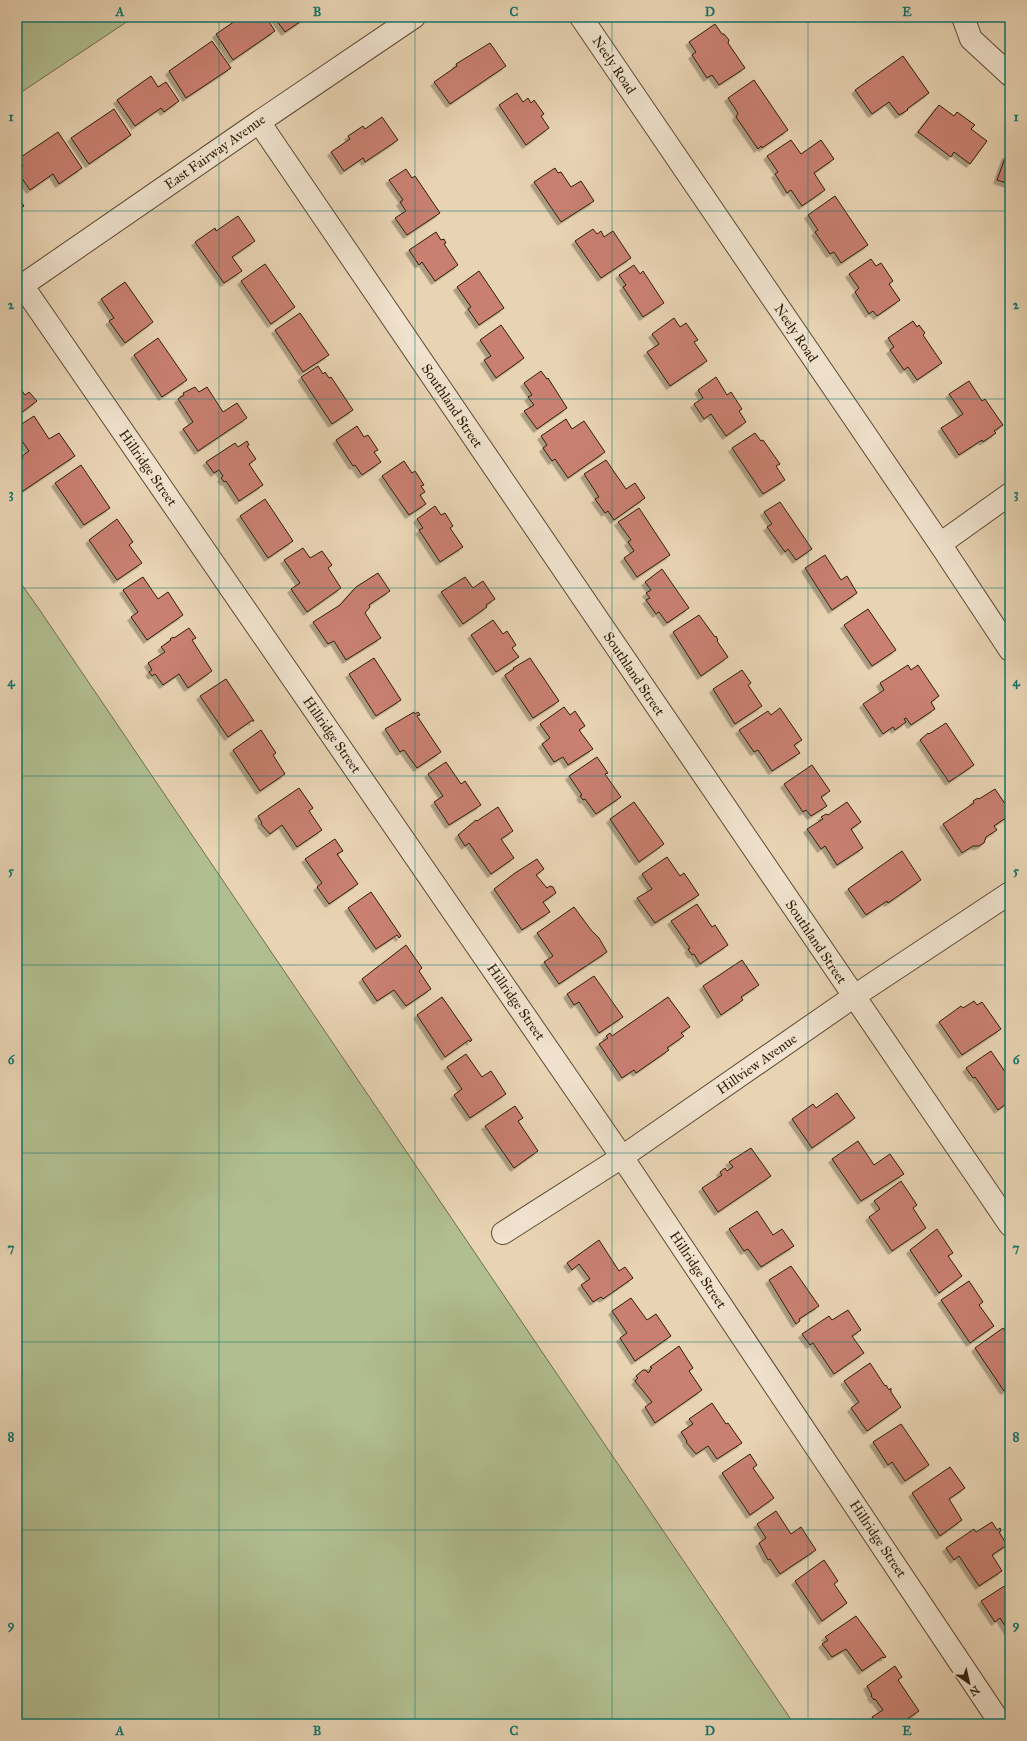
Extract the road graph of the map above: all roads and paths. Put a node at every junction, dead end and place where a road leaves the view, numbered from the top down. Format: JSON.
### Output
{"nodes":[{"id":1,"x":414,"y":17,"type":"edge"},
{"id":2,"x":581,"y":17,"type":"edge"},
{"id":3,"x":963,"y":17,"type":"edge"},
{"id":4,"x":1010,"y":75,"type":"edge"},
{"id":5,"x":259,"y":122,"type":"junction"},
{"id":6,"x":20,"y":287,"type":"edge"},
{"id":7,"x":1010,"y":494,"type":"edge"},
{"id":8,"x":940,"y":544,"type":"junction"},
{"id":9,"x":1010,"y":650,"type":"edge"},
{"id":10,"x":1010,"y":893,"type":"edge"},
{"id":11,"x":853,"y":997,"type":"junction"},
{"id":12,"x":622,"y":1156,"type":"junction"},
{"id":13,"x":1010,"y":1225,"type":"edge"},
{"id":14,"x":503,"y":1233,"type":"dead end"},
{"id":15,"x":1001,"y":1724,"type":"edge"}],
"edges":[{"from":1,"to":5,"type":"street","name":"East Fairway Avenue"},
{"from":2,"to":8,"type":"street","name":"Neely Road"},
{"from":3,"to":4,"type":"street"},
{"from":5,"to":6,"type":"street","name":"East Fairway Avenue"},
{"from":5,"to":11,"type":"street","name":"Southland Street"},
{"from":6,"to":12,"type":"street","name":"Hillridge Street"},
{"from":7,"to":8,"type":"street"},
{"from":8,"to":9,"type":"street","name":"Neely Road"},
{"from":10,"to":11,"type":"street","name":"Hillview Avenue"},
{"from":11,"to":12,"type":"street","name":"Hillview Avenue"},
{"from":11,"to":13,"type":"street","name":"Southland Street"},
{"from":12,"to":14,"type":"street","name":"Hillview Avenue"},
{"from":12,"to":15,"type":"street","name":"Hillridge Street"}]}
